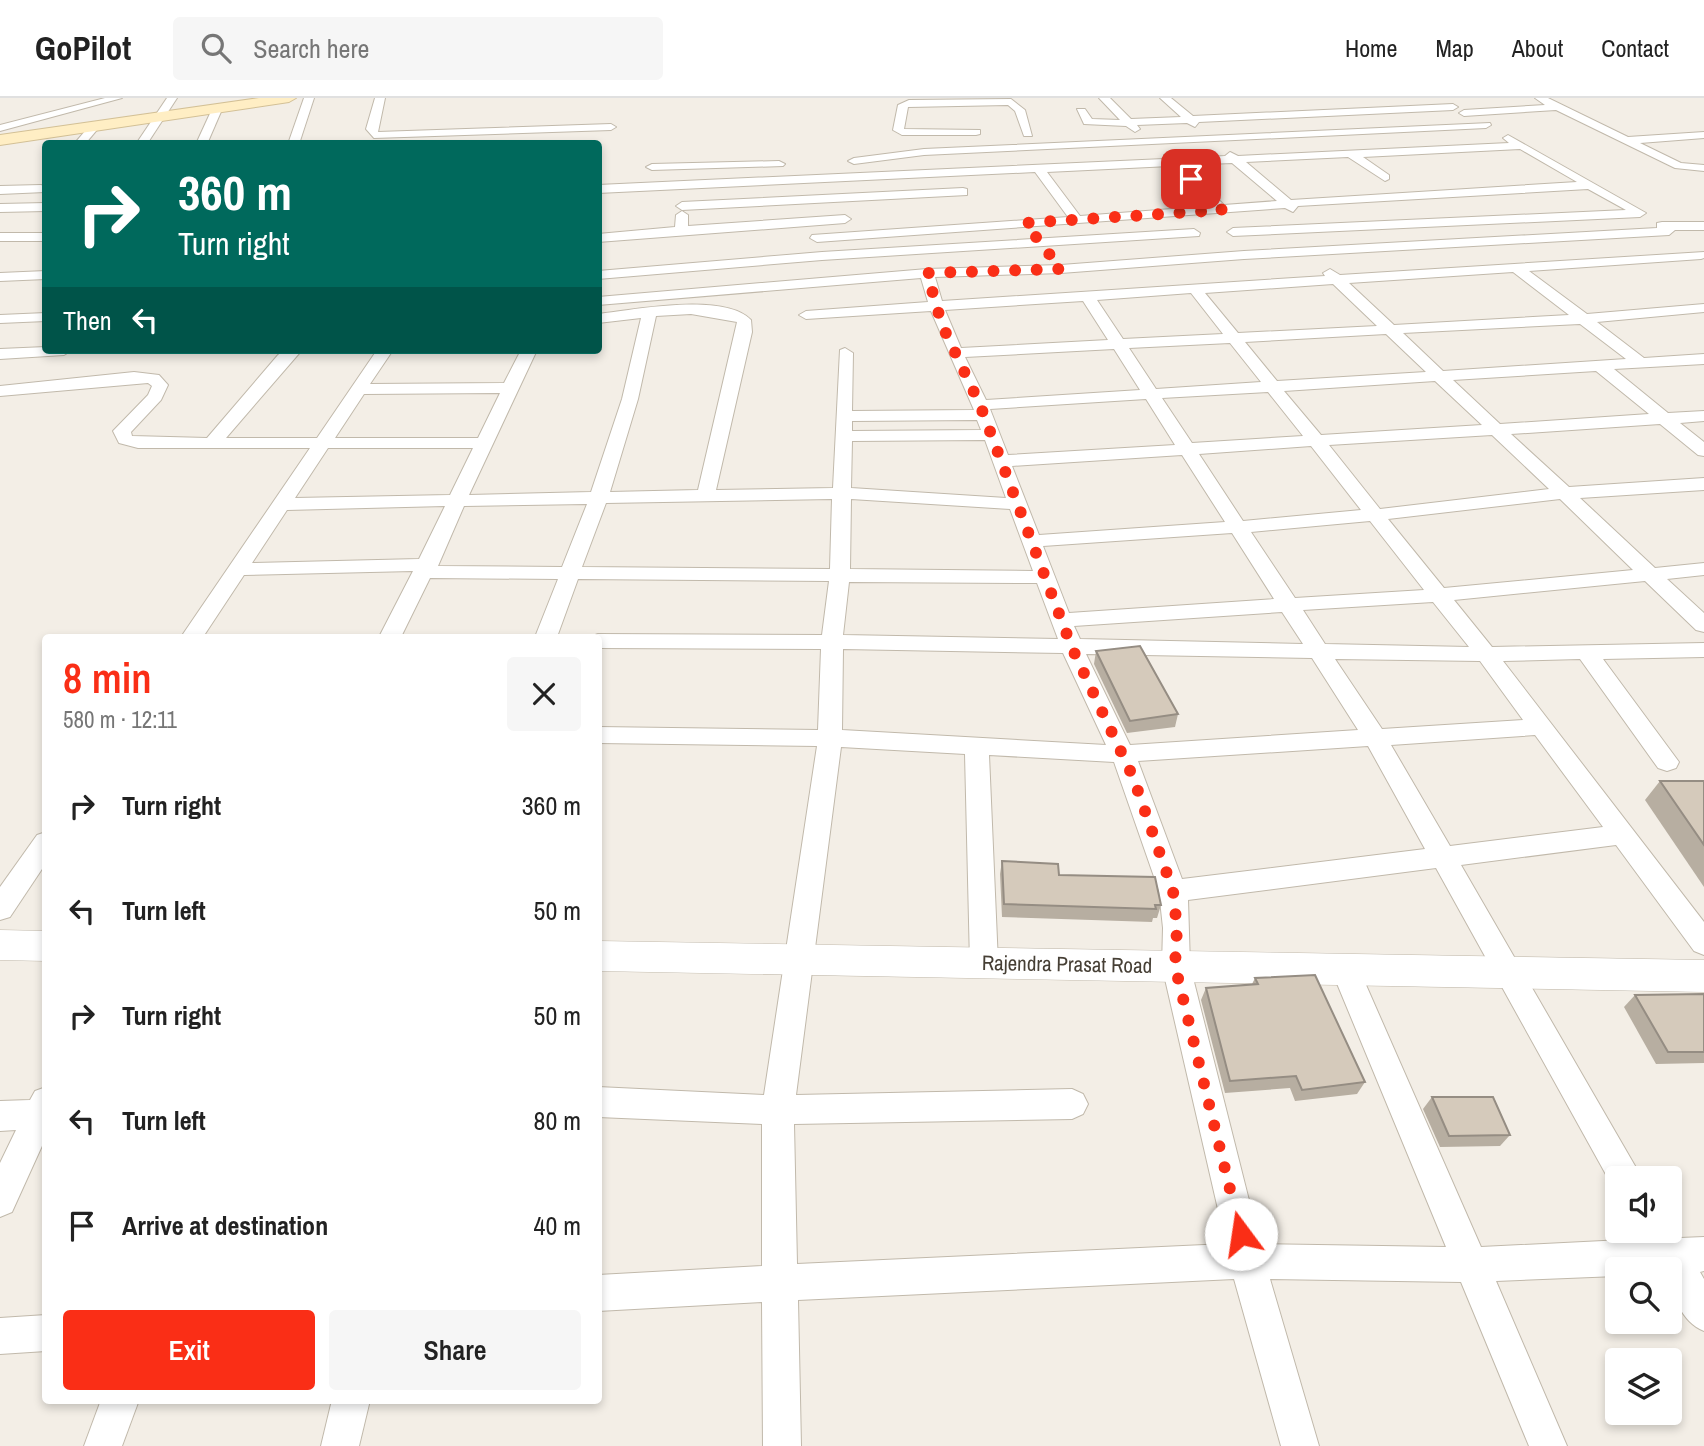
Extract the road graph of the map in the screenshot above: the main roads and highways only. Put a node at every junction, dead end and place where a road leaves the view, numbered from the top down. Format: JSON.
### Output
{"nodes":[{"id":1,"x":289,"y":98,"type":"edge"},
{"id":2,"x":0,"y":140,"type":"edge"}],
"edges":[{"from":1,"to":2,"type":"main road"}]}
